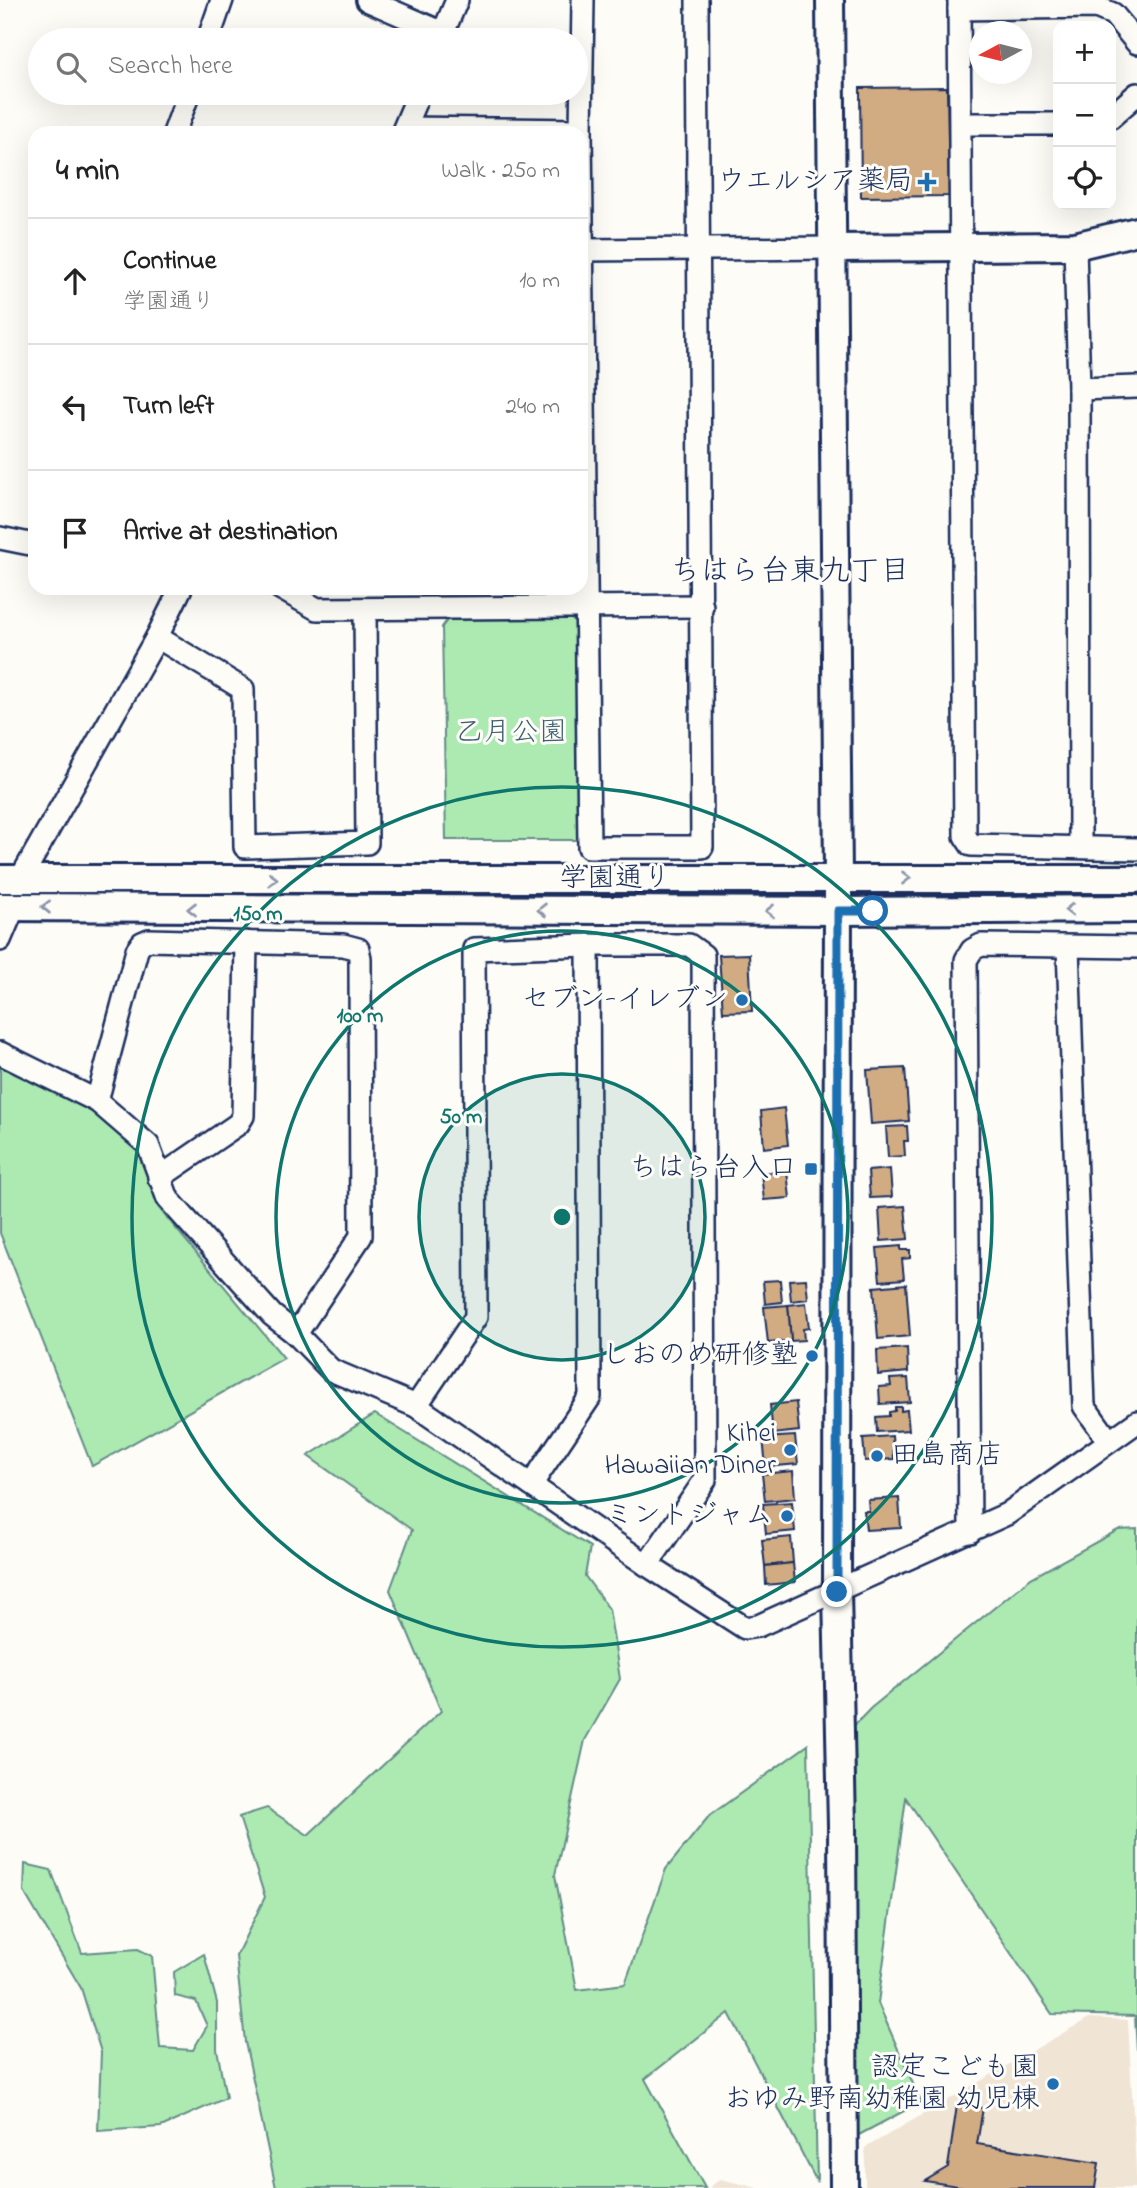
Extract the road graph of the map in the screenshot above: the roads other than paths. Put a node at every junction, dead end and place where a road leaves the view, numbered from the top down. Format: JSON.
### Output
{"nodes":[{"id":1,"x":222,"y":0,"type":"edge"},
{"id":2,"x":367,"y":0,"type":"edge"},
{"id":3,"x":457,"y":0,"type":"edge"},
{"id":4,"x":583,"y":0,"type":"edge"},
{"id":5,"x":697,"y":0,"type":"edge"},
{"id":6,"x":830,"y":0,"type":"edge"},
{"id":7,"x":959,"y":5,"type":"edge"},
{"id":8,"x":212,"y":28,"type":"edge"},
{"id":9,"x":424,"y":28,"type":"edge"},
{"id":10,"x":446,"y":28,"type":"edge"},
{"id":11,"x":583,"y":28,"type":"edge"},
{"id":12,"x":1137,"y":43,"type":"edge"},
{"id":13,"x":1137,"y":94,"type":"edge"},
{"id":14,"x":184,"y":105,"type":"edge"},
{"id":15,"x":414,"y":105,"type":"edge"},
{"id":16,"x":581,"y":105,"type":"edge"},
{"id":17,"x":1116,"y":113,"type":"edge"},
{"id":18,"x":961,"y":124,"type":"junction"},
{"id":19,"x":1053,"y":124,"type":"edge"},
{"id":20,"x":177,"y":126,"type":"edge"},
{"id":21,"x":405,"y":126,"type":"edge"},
{"id":22,"x":581,"y":126,"type":"edge"},
{"id":23,"x":1137,"y":231,"type":"edge"},
{"id":24,"x":1075,"y":246,"type":"junction"},
{"id":25,"x":962,"y":247,"type":"junction"},
{"id":26,"x":833,"y":248,"type":"junction"},
{"id":27,"x":698,"y":249,"type":"junction"},
{"id":28,"x":588,"y":250,"type":"edge"},
{"id":29,"x":1137,"y":387,"type":"edge"},
{"id":30,"x":1079,"y":389,"type":"junction"},
{"id":31,"x":0,"y":538,"type":"edge"},
{"id":32,"x":28,"y":544,"type":"edge"},
{"id":33,"x":178,"y":595,"type":"edge"},
{"id":34,"x":292,"y":595,"type":"edge"},
{"id":35,"x":586,"y":595,"type":"edge"},
{"id":36,"x":702,"y":606,"type":"junction"},
{"id":37,"x":586,"y":608,"type":"junction"},
{"id":38,"x":365,"y":610,"type":"junction"},
{"id":39,"x":157,"y":637,"type":"junction"},
{"id":40,"x":1080,"y":847,"type":"junction"},
{"id":41,"x":1137,"y":849,"type":"edge"},
{"id":42,"x":838,"y":877,"type":"junction"},
{"id":43,"x":10,"y":879,"type":"edge"},
{"id":44,"x":1137,"y":879,"type":"edge"},
{"id":45,"x":7,"y":907,"type":"edge"},
{"id":46,"x":1137,"y":909,"type":"edge"},
{"id":47,"x":838,"y":911,"type":"junction"},
{"id":48,"x":0,"y":940,"type":"edge"},
{"id":49,"x":246,"y":942,"type":"junction"},
{"id":50,"x":588,"y":945,"type":"junction"},
{"id":51,"x":1068,"y":947,"type":"junction"},
{"id":52,"x":1137,"y":947,"type":"edge"},
{"id":53,"x":0,"y":1053,"type":"edge"},
{"id":54,"x":97,"y":1101,"type":"junction"},
{"id":55,"x":159,"y":1178,"type":"junction"},
{"id":56,"x":296,"y":1334,"type":"junction"},
{"id":57,"x":416,"y":1406,"type":"junction"},
{"id":58,"x":1137,"y":1422,"type":"edge"},
{"id":59,"x":1110,"y":1441,"type":"junction"},
{"id":60,"x":531,"y":1485,"type":"junction"},
{"id":61,"x":970,"y":1532,"type":"junction"},
{"id":62,"x":647,"y":1566,"type":"junction"},
{"id":63,"x":837,"y":1592,"type":"junction"},
{"id":64,"x":844,"y":2188,"type":"edge"}],
"edges":[{"from":1,"to":8,"type":"street"},
{"from":2,"to":9,"type":"street"},
{"from":3,"to":10,"type":"street"},
{"from":4,"to":11,"type":"street"},
{"from":5,"to":27,"type":"street"},
{"from":6,"to":26,"type":"street"},
{"from":7,"to":12,"type":"street"},
{"from":7,"to":18,"type":"street"},
{"from":13,"to":17,"type":"street"},
{"from":14,"to":20,"type":"street"},
{"from":15,"to":21,"type":"street"},
{"from":16,"to":22,"type":"street"},
{"from":18,"to":19,"type":"street"},
{"from":18,"to":25,"type":"street"},
{"from":23,"to":24,"type":"street"},
{"from":24,"to":25,"type":"street"},
{"from":24,"to":30,"type":"street"},
{"from":25,"to":26,"type":"street"},
{"from":25,"to":40,"type":"street"},
{"from":26,"to":27,"type":"street"},
{"from":26,"to":42,"type":"street"},
{"from":27,"to":28,"type":"street"},
{"from":27,"to":36,"type":"street"},
{"from":29,"to":30,"type":"street"},
{"from":30,"to":40,"type":"street"},
{"from":31,"to":32,"type":"street"},
{"from":33,"to":39,"type":"street"},
{"from":34,"to":38,"type":"street"},
{"from":35,"to":37,"type":"street"},
{"from":36,"to":37,"type":"street"},
{"from":36,"to":37,"type":"street"},
{"from":37,"to":38,"type":"street"},
{"from":38,"to":39,"type":"street"},
{"from":39,"to":43,"type":"street"},
{"from":40,"to":41,"type":"street"},
{"from":43,"to":42,"type":"street","name":"学園通り","one_way":true},
{"from":42,"to":44,"type":"street","name":"学園通り","one_way":true},
{"from":42,"to":47,"type":"street"},
{"from":47,"to":45,"type":"street","name":"学園通り","one_way":true},
{"from":45,"to":48,"type":"street"},
{"from":46,"to":47,"type":"street","name":"学園通り","one_way":true},
{"from":47,"to":63,"type":"street"},
{"from":49,"to":54,"type":"street"},
{"from":49,"to":55,"type":"street"},
{"from":49,"to":56,"type":"street"},
{"from":50,"to":57,"type":"street"},
{"from":50,"to":60,"type":"street"},
{"from":50,"to":62,"type":"street"},
{"from":51,"to":52,"type":"street"},
{"from":51,"to":59,"type":"street"},
{"from":51,"to":61,"type":"street"},
{"from":53,"to":54,"type":"street"},
{"from":54,"to":55,"type":"street"},
{"from":55,"to":56,"type":"street"},
{"from":56,"to":57,"type":"street"},
{"from":57,"to":60,"type":"street"},
{"from":58,"to":59,"type":"street"},
{"from":59,"to":61,"type":"street"},
{"from":60,"to":62,"type":"street"},
{"from":61,"to":63,"type":"street"},
{"from":62,"to":63,"type":"street"},
{"from":63,"to":64,"type":"street"}]}
